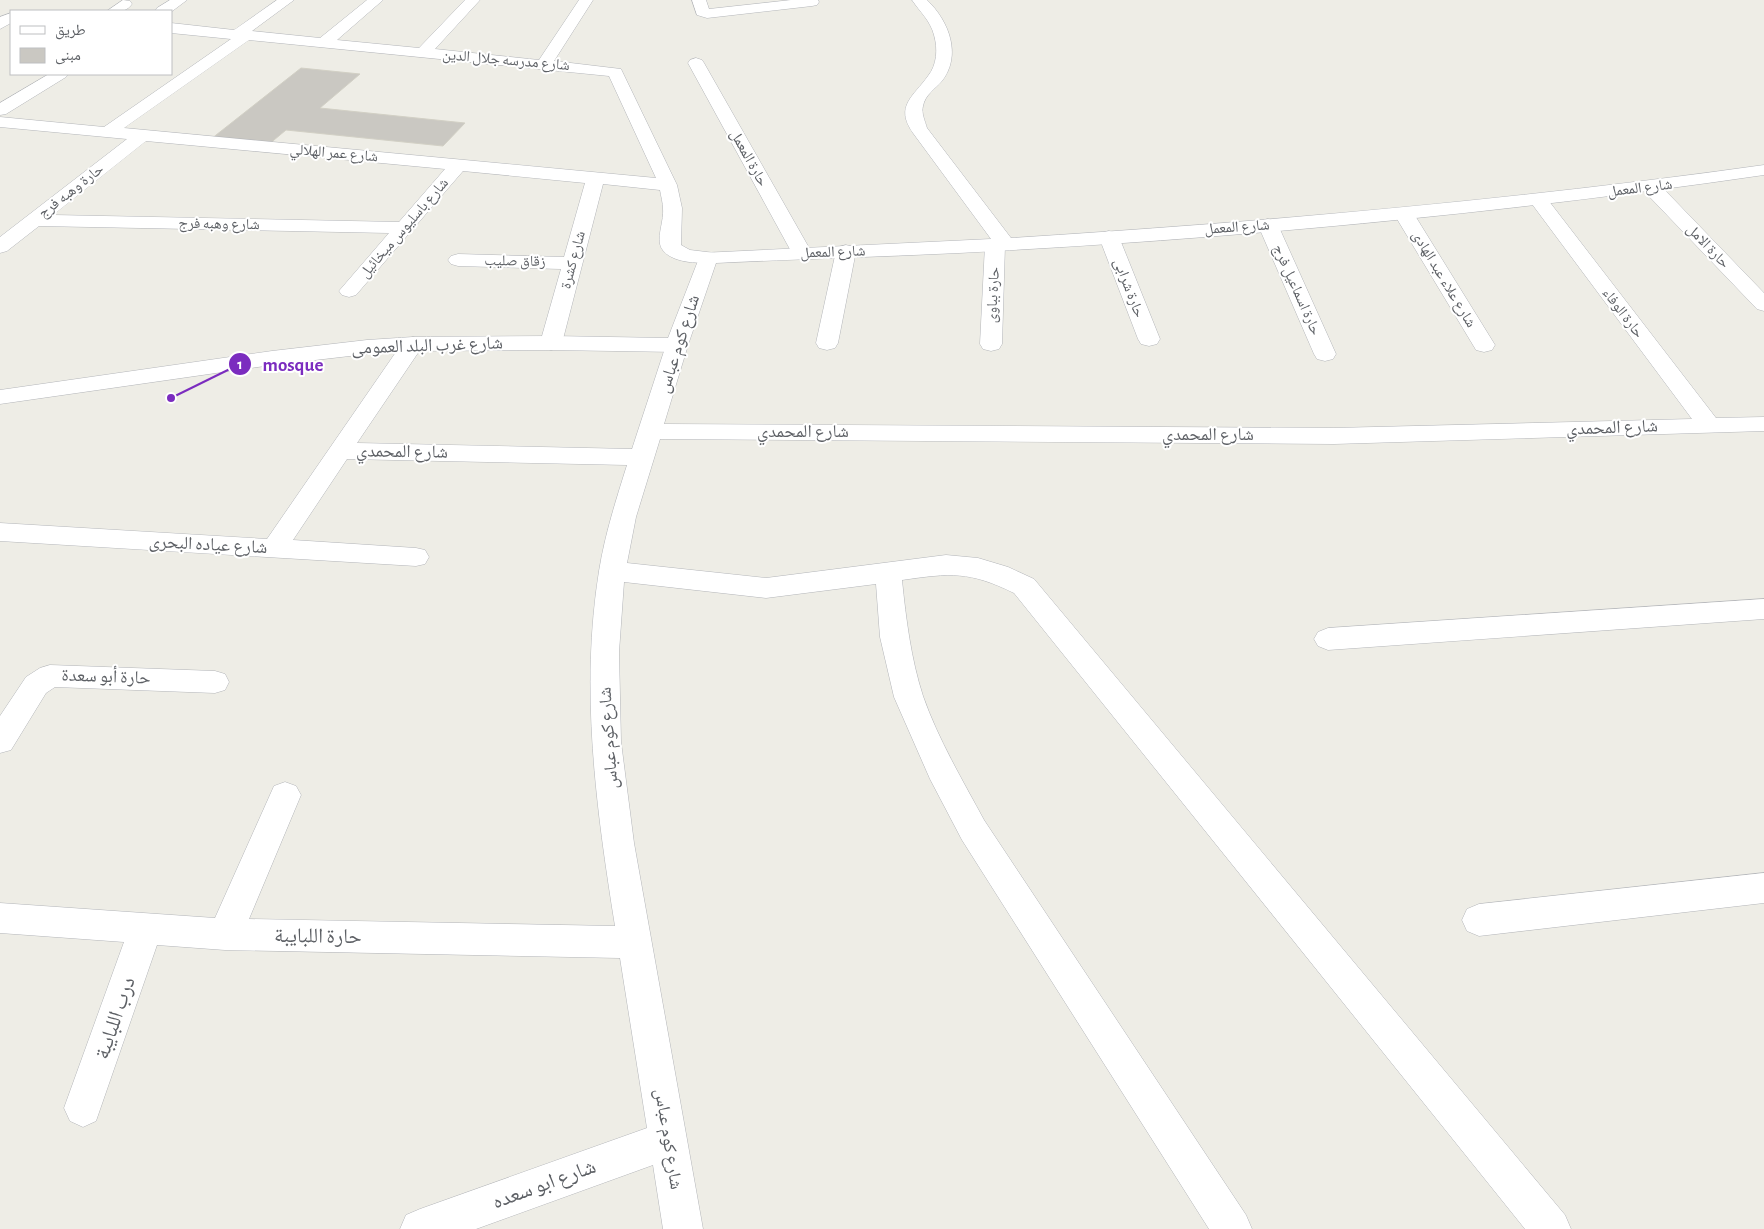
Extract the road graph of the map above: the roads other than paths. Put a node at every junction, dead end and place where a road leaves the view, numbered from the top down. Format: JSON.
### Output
{"nodes":[{"id":1,"x":180,"y":0,"type":"edge"},
{"id":2,"x":286,"y":0,"type":"edge"},
{"id":3,"x":376,"y":0,"type":"edge"},
{"id":4,"x":472,"y":0,"type":"edge"},
{"id":5,"x":586,"y":0,"type":"edge"},
{"id":6,"x":699,"y":0,"type":"edge"},
{"id":7,"x":919,"y":0,"type":"edge"},
{"id":8,"x":812,"y":2,"type":"dead end"},
{"id":9,"x":164,"y":10,"type":"edge"},
{"id":10,"x":172,"y":28,"type":"edge"},
{"id":11,"x":242,"y":34,"type":"junction"},
{"id":12,"x":324,"y":43,"type":"junction"},
{"id":13,"x":424,"y":52,"type":"junction"},
{"id":14,"x":696,"y":63,"type":"dead end"},
{"id":15,"x":545,"y":64,"type":"junction"},
{"id":16,"x":58,"y":75,"type":"edge"},
{"id":17,"x":0,"y":110,"type":"edge"},
{"id":18,"x":0,"y":122,"type":"edge"},
{"id":19,"x":106,"y":133,"type":"junction"},
{"id":20,"x":142,"y":136,"type":"junction"},
{"id":21,"x":459,"y":165,"type":"junction"},
{"id":22,"x":1764,"y":171,"type":"edge"},
{"id":23,"x":595,"y":178,"type":"junction"},
{"id":24,"x":668,"y":185,"type":"junction"},
{"id":25,"x":1652,"y":187,"type":"junction"},
{"id":26,"x":1538,"y":200,"type":"junction"},
{"id":27,"x":1404,"y":214,"type":"junction"},
{"id":28,"x":34,"y":220,"type":"junction"},
{"id":29,"x":1268,"y":225,"type":"junction"},
{"id":30,"x":404,"y":228,"type":"junction"},
{"id":31,"x":1109,"y":237,"type":"junction"},
{"id":32,"x":1000,"y":245,"type":"junction"},
{"id":33,"x":0,"y":247,"type":"edge"},
{"id":34,"x":846,"y":251,"type":"junction"},
{"id":35,"x":802,"y":253,"type":"junction"},
{"id":36,"x":708,"y":257,"type":"junction"},
{"id":37,"x":458,"y":260,"type":"dead end"},
{"id":38,"x":572,"y":263,"type":"junction"},
{"id":39,"x":349,"y":291,"type":"dead end"},
{"id":40,"x":1764,"y":305,"type":"edge"},
{"id":41,"x":1149,"y":339,"type":"dead end"},
{"id":42,"x":827,"y":342,"type":"dead end"},
{"id":43,"x":552,"y":343,"type":"junction"},
{"id":44,"x":413,"y":344,"type":"junction"},
{"id":45,"x":991,"y":344,"type":"dead end"},
{"id":46,"x":678,"y":345,"type":"junction"},
{"id":47,"x":1484,"y":345,"type":"dead end"},
{"id":48,"x":1325,"y":354,"type":"dead end"},
{"id":49,"x":0,"y":397,"type":"edge"},
{"id":50,"x":1764,"y":424,"type":"edge"},
{"id":51,"x":1708,"y":425,"type":"junction"},
{"id":52,"x":647,"y":444,"type":"junction"},
{"id":53,"x":341,"y":451,"type":"junction"},
{"id":54,"x":0,"y":532,"type":"edge"},
{"id":55,"x":274,"y":548,"type":"junction"},
{"id":56,"x":416,"y":557,"type":"dead end"},
{"id":57,"x":612,"y":571,"type":"junction"},
{"id":58,"x":888,"y":572,"type":"junction"},
{"id":59,"x":1764,"y":609,"type":"edge"},
{"id":60,"x":1328,"y":639,"type":"dead end"},
{"id":61,"x":215,"y":682,"type":"dead end"},
{"id":62,"x":1,"y":738,"type":"edge"},
{"id":63,"x":285,"y":795,"type":"dead end"},
{"id":64,"x":1764,"y":888,"type":"edge"},
{"id":65,"x":0,"y":918,"type":"edge"},
{"id":66,"x":1479,"y":920,"type":"dead end"},
{"id":67,"x":146,"y":928,"type":"junction"},
{"id":68,"x":225,"y":934,"type":"junction"},
{"id":69,"x":636,"y":942,"type":"junction"},
{"id":70,"x":83,"y":1108,"type":"dead end"},
{"id":71,"x":668,"y":1140,"type":"junction"},
{"id":72,"x":420,"y":1229,"type":"edge"},
{"id":73,"x":683,"y":1229,"type":"edge"},
{"id":74,"x":1232,"y":1229,"type":"edge"},
{"id":75,"x":1552,"y":1229,"type":"edge"}],
"edges":[{"from":1,"to":9,"type":"street"},
{"from":2,"to":11,"type":"street"},
{"from":3,"to":12,"type":"street"},
{"from":4,"to":13,"type":"street"},
{"from":5,"to":15,"type":"street"},
{"from":6,"to":8,"type":"street"},
{"from":7,"to":32,"type":"street"},
{"from":10,"to":11,"type":"street","name":"شارع مدرسه جلال الدين"},
{"from":11,"to":12,"type":"street","name":"شارع مدرسه جلال الدين"},
{"from":11,"to":19,"type":"street"},
{"from":12,"to":13,"type":"street","name":"شارع مدرسه جلال الدين"},
{"from":13,"to":15,"type":"street","name":"شارع مدرسه جلال الدين"},
{"from":14,"to":35,"type":"street","name":"حارة المعمل"},
{"from":15,"to":24,"type":"street","name":"شارع مدرسه جلال الدين"},
{"from":16,"to":17,"type":"street"},
{"from":18,"to":19,"type":"street","name":"شارع عمر الهلالي"},
{"from":19,"to":20,"type":"street","name":"شارع عمر الهلالي"},
{"from":20,"to":21,"type":"street","name":"شارع عمر الهلالي"},
{"from":20,"to":28,"type":"street","name":"حارة وهبه فرج"},
{"from":21,"to":23,"type":"street","name":"شارع عمر الهلالي"},
{"from":21,"to":30,"type":"street","name":"شارع باسليوس ميخائيل"},
{"from":22,"to":25,"type":"street","name":"شارع المعمل"},
{"from":23,"to":24,"type":"street","name":"شارع عمر الهلالي"},
{"from":23,"to":38,"type":"street","name":"شارع كشرة"},
{"from":24,"to":36,"type":"street","name":"شارع مدرسه جلال الدين"},
{"from":25,"to":26,"type":"street","name":"شارع المعمل"},
{"from":25,"to":40,"type":"street","name":"حارة الامل"},
{"from":26,"to":27,"type":"street","name":"شارع المعمل"},
{"from":26,"to":51,"type":"street","name":"حارة الوفاء"},
{"from":27,"to":29,"type":"street","name":"شارع المعمل"},
{"from":27,"to":47,"type":"street","name":"شارع علاء عبد الهادى"},
{"from":28,"to":30,"type":"street","name":"شارع وهبه فرج"},
{"from":28,"to":33,"type":"street","name":"حارة وهبه فرج"},
{"from":29,"to":31,"type":"street","name":"شارع المعمل"},
{"from":29,"to":48,"type":"street","name":"حارة اسماعيل فرج"},
{"from":30,"to":39,"type":"street","name":"شارع باسليوس ميخائيل"},
{"from":31,"to":32,"type":"street","name":"شارع المعمل"},
{"from":31,"to":41,"type":"street","name":"حارة شرابى"},
{"from":32,"to":34,"type":"street","name":"شارع المعمل"},
{"from":32,"to":45,"type":"street","name":"حارة بباوى"},
{"from":34,"to":35,"type":"street","name":"شارع المعمل"},
{"from":34,"to":42,"type":"street"},
{"from":35,"to":36,"type":"street","name":"شارع المعمل"},
{"from":36,"to":46,"type":"street","name":"شارع كوم عباس"},
{"from":37,"to":38,"type":"street","name":"زقاق صليب"},
{"from":38,"to":43,"type":"street","name":"شارع كشرة"},
{"from":43,"to":44,"type":"street","name":"شارع غرب البلد العمومى"},
{"from":43,"to":46,"type":"street","name":"شارع غرب البلد العمومى"},
{"from":44,"to":49,"type":"street","name":"شارع غرب البلد العمومى"},
{"from":44,"to":53,"type":"street"},
{"from":46,"to":52,"type":"street","name":"شارع كوم عباس"},
{"from":50,"to":51,"type":"street","name":"شارع المحمدي"},
{"from":51,"to":52,"type":"street","name":"شارع المحمدي"},
{"from":52,"to":53,"type":"street","name":"شارع المحمدي"},
{"from":52,"to":57,"type":"street","name":"شارع كوم عباس"},
{"from":53,"to":55,"type":"street"},
{"from":54,"to":55,"type":"street","name":"شارع عياده البحرى"},
{"from":55,"to":56,"type":"street","name":"شارع عياده البحرى"},
{"from":57,"to":58,"type":"street"},
{"from":57,"to":69,"type":"street","name":"شارع كوم عباس"},
{"from":58,"to":74,"type":"street"},
{"from":58,"to":75,"type":"street"},
{"from":59,"to":60,"type":"street"},
{"from":61,"to":62,"type":"street","name":"حارة أبو سعدة"},
{"from":63,"to":68,"type":"street"},
{"from":64,"to":66,"type":"street"},
{"from":65,"to":67,"type":"street","name":"حارة اللبايبة"},
{"from":67,"to":68,"type":"street","name":"حارة اللبايبة"},
{"from":67,"to":70,"type":"street","name":"درب اللبايبة"},
{"from":68,"to":69,"type":"street","name":"حارة اللبايبة"},
{"from":69,"to":71,"type":"street","name":"شارع كوم عباس"},
{"from":71,"to":72,"type":"street","name":"شارع ابو سعده"},
{"from":71,"to":73,"type":"street","name":"شارع كوم عباس"}]}
